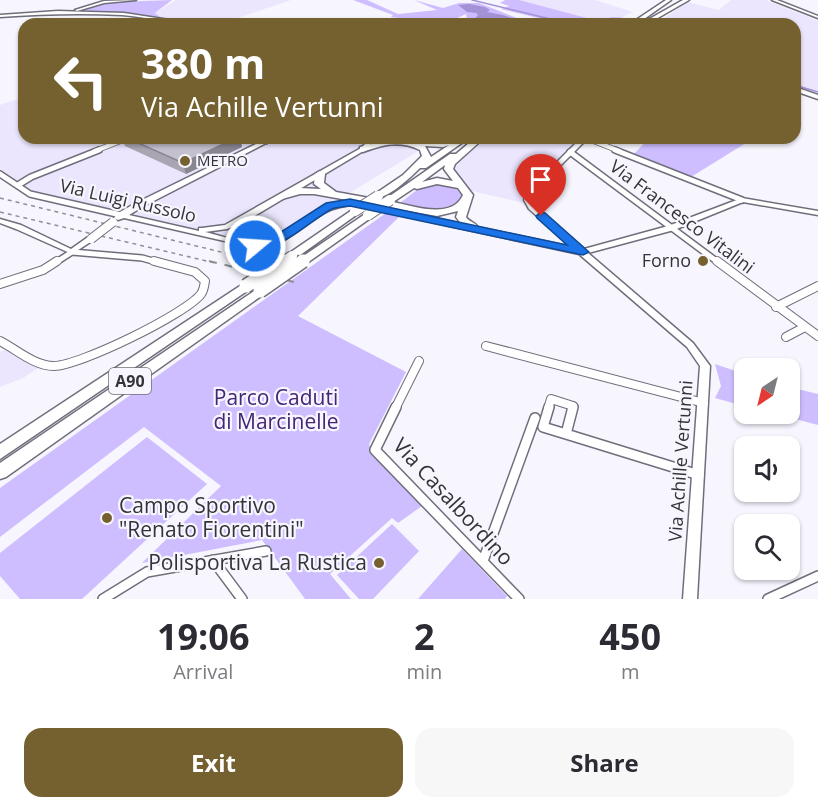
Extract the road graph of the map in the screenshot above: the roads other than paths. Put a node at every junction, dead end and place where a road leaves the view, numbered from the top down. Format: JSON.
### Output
{"nodes":[{"id":1,"x":134,"y":0,"type":"edge"},
{"id":2,"x":661,"y":0,"type":"edge"},
{"id":3,"x":669,"y":0,"type":"edge"},
{"id":4,"x":677,"y":0,"type":"edge"},
{"id":5,"x":687,"y":0,"type":"edge"},
{"id":6,"x":774,"y":0,"type":"edge"},
{"id":7,"x":653,"y":11,"type":"junction"},
{"id":8,"x":72,"y":12,"type":"junction"},
{"id":9,"x":0,"y":16,"type":"edge"},
{"id":10,"x":818,"y":17,"type":"edge"},
{"id":11,"x":152,"y":18,"type":"edge"},
{"id":12,"x":642,"y":18,"type":"edge"},
{"id":13,"x":652,"y":18,"type":"edge"},
{"id":14,"x":654,"y":18,"type":"edge"},
{"id":15,"x":801,"y":91,"type":"edge"},
{"id":16,"x":818,"y":97,"type":"edge"},
{"id":17,"x":113,"y":144,"type":"edge"},
{"id":18,"x":262,"y":144,"type":"edge"},
{"id":19,"x":368,"y":144,"type":"edge"},
{"id":20,"x":374,"y":144,"type":"edge"},
{"id":21,"x":408,"y":144,"type":"edge"},
{"id":22,"x":456,"y":144,"type":"edge"},
{"id":23,"x":471,"y":144,"type":"edge"},
{"id":24,"x":473,"y":144,"type":"edge"},
{"id":25,"x":579,"y":144,"type":"edge"},
{"id":26,"x":601,"y":144,"type":"edge"},
{"id":27,"x":363,"y":149,"type":"junction"},
{"id":28,"x":570,"y":152,"type":"junction"},
{"id":29,"x":0,"y":174,"type":"edge"},
{"id":30,"x":320,"y":174,"type":"junction"},
{"id":31,"x":404,"y":179,"type":"junction"},
{"id":32,"x":18,"y":185,"type":"junction"},
{"id":33,"x":462,"y":187,"type":"junction"},
{"id":34,"x":338,"y":194,"type":"junction"},
{"id":35,"x":282,"y":196,"type":"junction"},
{"id":36,"x":392,"y":198,"type":"junction"},
{"id":37,"x":468,"y":199,"type":"junction"},
{"id":38,"x":742,"y":200,"type":"junction"},
{"id":39,"x":818,"y":213,"type":"edge"},
{"id":40,"x":122,"y":215,"type":"junction"},
{"id":41,"x":0,"y":221,"type":"edge"},
{"id":42,"x":238,"y":222,"type":"junction"},
{"id":43,"x":473,"y":227,"type":"junction"},
{"id":44,"x":671,"y":228,"type":"junction"},
{"id":45,"x":194,"y":231,"type":"junction"},
{"id":46,"x":234,"y":241,"type":"junction"},
{"id":47,"x":72,"y":252,"type":"junction"},
{"id":48,"x":585,"y":254,"type":"junction"},
{"id":49,"x":297,"y":258,"type":"junction"},
{"id":50,"x":0,"y":284,"type":"edge"},
{"id":51,"x":818,"y":286,"type":"edge"},
{"id":52,"x":253,"y":289,"type":"junction"},
{"id":53,"x":776,"y":307,"type":"junction"},
{"id":54,"x":805,"y":327,"type":"junction"},
{"id":55,"x":818,"y":336,"type":"edge"},
{"id":56,"x":786,"y":337,"type":"dead end"},
{"id":57,"x":0,"y":341,"type":"edge"},
{"id":58,"x":486,"y":346,"type":"dead end"},
{"id":59,"x":419,"y":361,"type":"dead end"},
{"id":60,"x":704,"y":403,"type":"junction"},
{"id":61,"x":535,"y":418,"type":"dead end"},
{"id":62,"x":566,"y":435,"type":"junction"},
{"id":63,"x":0,"y":452,"type":"edge"},
{"id":64,"x":0,"y":472,"type":"edge"},
{"id":65,"x":699,"y":475,"type":"junction"},
{"id":66,"x":266,"y":551,"type":"dead end"},
{"id":67,"x":213,"y":560,"type":"junction"},
{"id":68,"x":483,"y":561,"type":"junction"},
{"id":69,"x":818,"y":576,"type":"edge"},
{"id":70,"x":103,"y":599,"type":"edge"},
{"id":71,"x":242,"y":599,"type":"edge"},
{"id":72,"x":519,"y":599,"type":"edge"},
{"id":73,"x":690,"y":599,"type":"edge"},
{"id":74,"x":768,"y":599,"type":"edge"}],
"edges":[{"from":1,"to":8,"type":"street"},
{"from":2,"to":7,"type":"highway"},
{"from":3,"to":7,"type":"highway"},
{"from":4,"to":13,"type":"highway"},
{"from":5,"to":14,"type":"highway"},
{"from":6,"to":10,"type":"street"},
{"from":7,"to":12,"type":"highway"},
{"from":8,"to":9,"type":"street"},
{"from":8,"to":11,"type":"street"},
{"from":15,"to":16,"type":"street"},
{"from":17,"to":32,"type":"street"},
{"from":18,"to":40,"type":"street"},
{"from":19,"to":27,"type":"street"},
{"from":20,"to":27,"type":"highway"},
{"from":21,"to":31,"type":"highway"},
{"from":22,"to":31,"type":"highway","number":"A90"},
{"from":23,"to":36,"type":"highway","number":"A90"},
{"from":24,"to":33,"type":"highway"},
{"from":25,"to":28,"type":"street","name":"Via Achille Vertunni"},
{"from":26,"to":38,"type":"street"},
{"from":27,"to":30,"type":"street"},
{"from":28,"to":44,"type":"street","name":"Via Francesco Vitalini"},
{"from":28,"to":48,"type":"street","name":"Via Achille Vertunni"},
{"from":29,"to":32,"type":"street","name":"Via Luigi Russolo"},
{"from":30,"to":34,"type":"highway"},
{"from":30,"to":35,"type":"street"},
{"from":31,"to":49,"type":"highway","number":"A90","bridge":true},
{"from":32,"to":40,"type":"street","name":"Via Luigi Russolo"},
{"from":33,"to":36,"type":"highway"},
{"from":33,"to":37,"type":"highway"},
{"from":34,"to":35,"type":"highway"},
{"from":34,"to":37,"type":"highway"},
{"from":35,"to":42,"type":"street"},
{"from":36,"to":49,"type":"highway","number":"A90","bridge":true},
{"from":37,"to":43,"type":"highway"},
{"from":38,"to":39,"type":"street"},
{"from":38,"to":44,"type":"street"},
{"from":40,"to":45,"type":"street","name":"Via Luigi Russolo"},
{"from":40,"to":47,"type":"street","bridge":true},
{"from":41,"to":47,"type":"street"},
{"from":42,"to":45,"type":"street"},
{"from":42,"to":46,"type":"street"},
{"from":43,"to":46,"type":"street","name":"Via Luigi Russolo"},
{"from":43,"to":48,"type":"street","name":"Via Luigi Russolo"},
{"from":44,"to":48,"type":"street"},
{"from":44,"to":53,"type":"street","name":"Via Francesco Vitalini"},
{"from":45,"to":46,"type":"street","name":"Via Luigi Russolo"},
{"from":47,"to":50,"type":"street"},
{"from":47,"to":57,"type":"street"},
{"from":48,"to":60,"type":"street","name":"Via Achille Vertunni"},
{"from":49,"to":52,"type":"highway","number":"A90","bridge":true},
{"from":51,"to":53,"type":"street"},
{"from":52,"to":63,"type":"highway","number":"A90"},
{"from":52,"to":64,"type":"highway","number":"A90"},
{"from":53,"to":54,"type":"street","name":"Via Francesco Vitalini"},
{"from":54,"to":55,"type":"street","name":"Via Francesco Vitalini"},
{"from":54,"to":56,"type":"street"},
{"from":58,"to":60,"type":"street"},
{"from":59,"to":68,"type":"street","name":"Via Casalbordino"},
{"from":60,"to":65,"type":"street","name":"Via Achille Vertunni"},
{"from":61,"to":68,"type":"street"},
{"from":62,"to":62,"type":"street"},
{"from":62,"to":65,"type":"street"},
{"from":65,"to":73,"type":"street","name":"Via Achille Vertunni"},
{"from":66,"to":67,"type":"street"},
{"from":67,"to":70,"type":"street"},
{"from":67,"to":71,"type":"street"},
{"from":68,"to":72,"type":"street","name":"Via Casalbordino"},
{"from":69,"to":74,"type":"street"}]}
